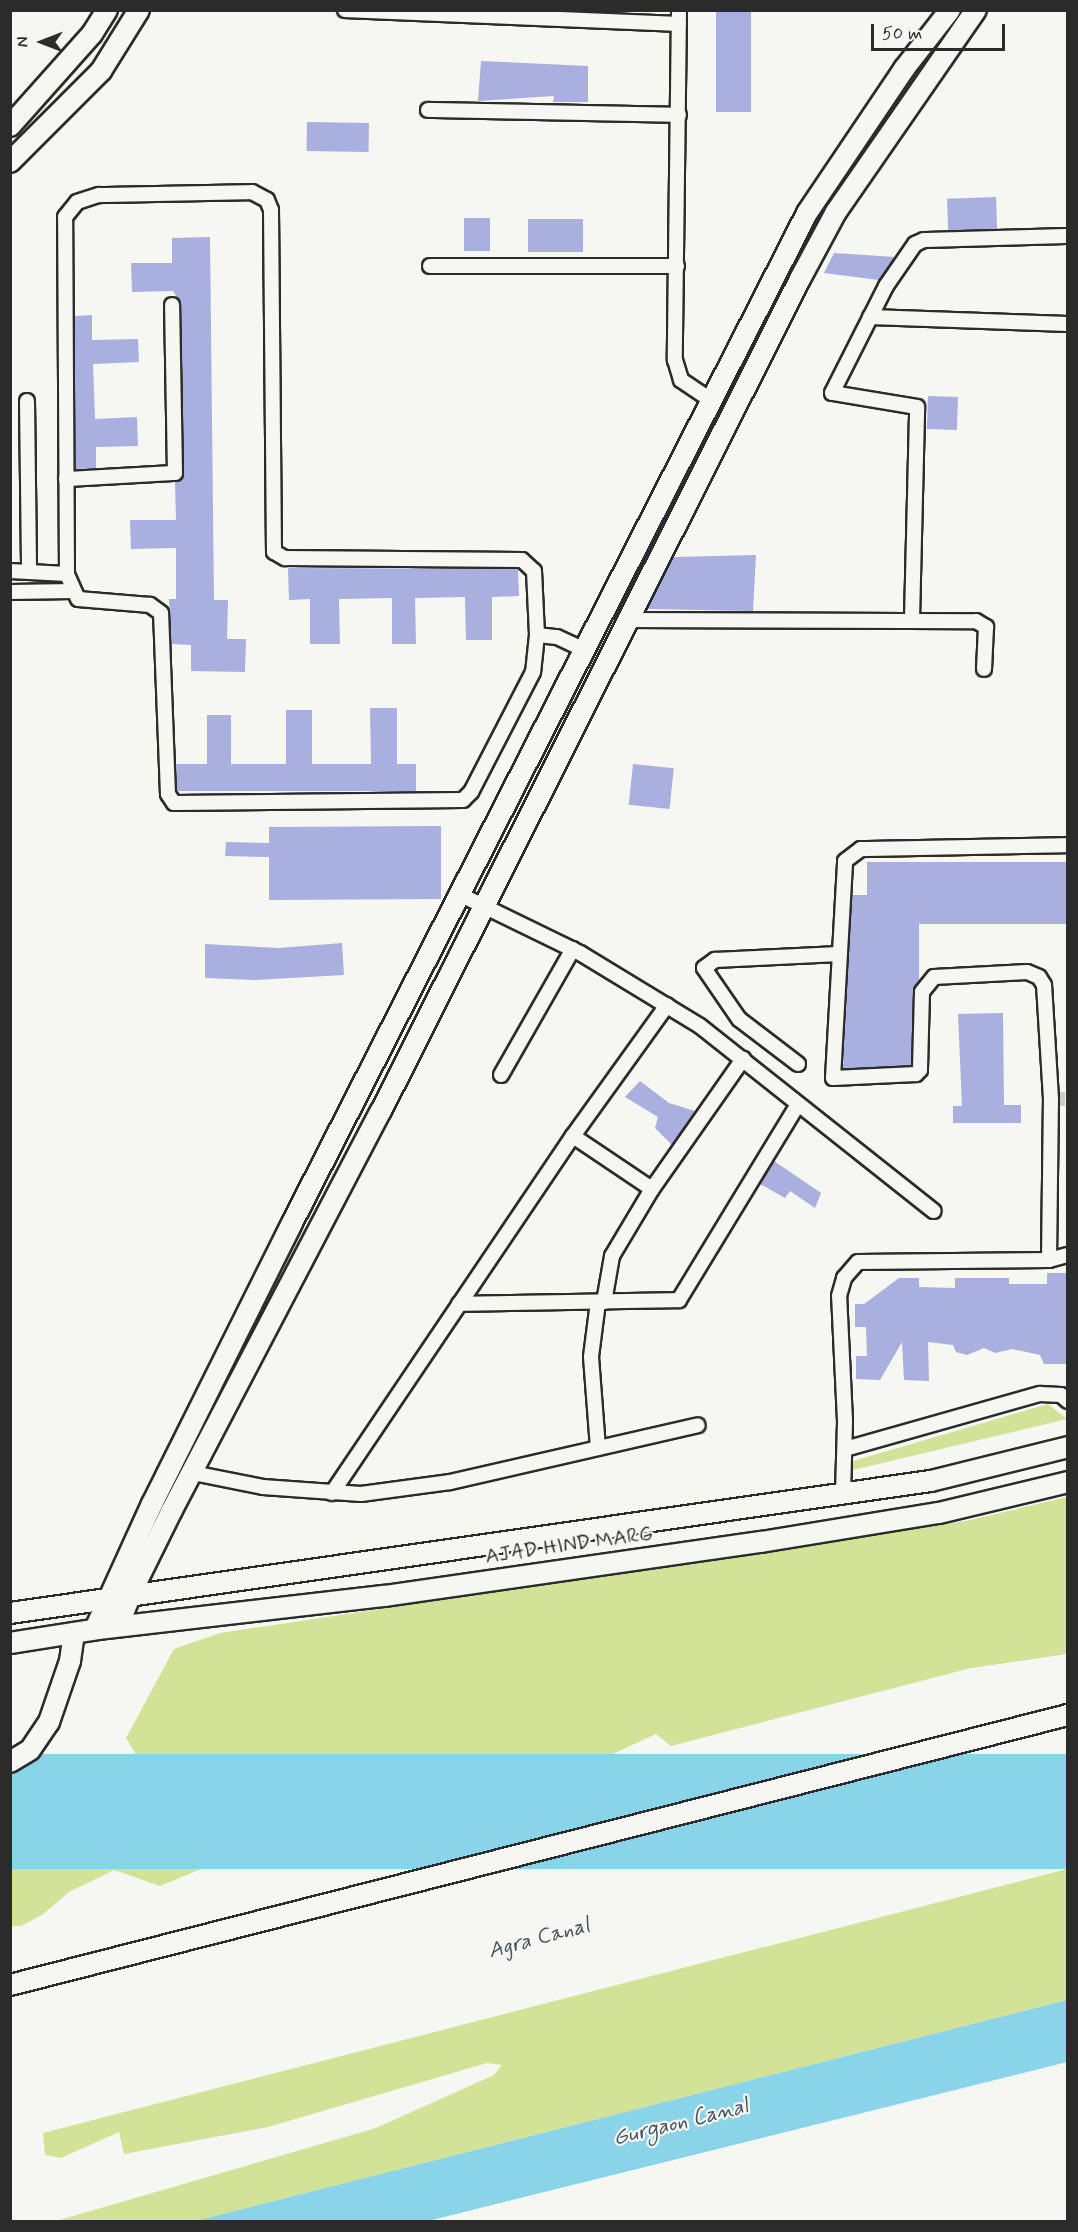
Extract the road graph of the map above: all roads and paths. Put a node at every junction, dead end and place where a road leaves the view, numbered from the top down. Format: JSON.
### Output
{"nodes":[{"id":1,"x":107,"y":10,"type":"edge"},
{"id":2,"x":139,"y":10,"type":"edge"},
{"id":3,"x":345,"y":10,"type":"edge"},
{"id":4,"x":950,"y":10,"type":"edge"},
{"id":5,"x":976,"y":10,"type":"edge"},
{"id":6,"x":679,"y":17,"type":"edge"},
{"id":7,"x":428,"y":110,"type":"dead end"},
{"id":8,"x":679,"y":116,"type":"junction"},
{"id":9,"x":10,"y":126,"type":"edge"},
{"id":10,"x":10,"y":162,"type":"edge"},
{"id":11,"x":1068,"y":236,"type":"edge"},
{"id":12,"x":429,"y":266,"type":"dead end"},
{"id":13,"x":677,"y":266,"type":"junction"},
{"id":14,"x":172,"y":305,"type":"dead end"},
{"id":15,"x":870,"y":317,"type":"junction"},
{"id":16,"x":1068,"y":324,"type":"edge"},
{"id":17,"x":27,"y":401,"type":"dead end"},
{"id":18,"x":712,"y":401,"type":"junction"},
{"id":19,"x":66,"y":479,"type":"junction"},
{"id":20,"x":650,"y":521,"type":"junction"},
{"id":21,"x":669,"y":537,"type":"junction"},
{"id":22,"x":29,"y":570,"type":"junction"},
{"id":23,"x":10,"y":571,"type":"edge"},
{"id":24,"x":67,"y":574,"type":"junction"},
{"id":25,"x":73,"y":591,"type":"junction"},
{"id":26,"x":10,"y":592,"type":"edge"},
{"id":27,"x":912,"y":619,"type":"junction"},
{"id":28,"x":626,"y":620,"type":"junction"},
{"id":29,"x":537,"y":635,"type":"junction"},
{"id":30,"x":585,"y":650,"type":"junction"},
{"id":31,"x":984,"y":669,"type":"dead end"},
{"id":32,"x":1068,"y":845,"type":"edge"},
{"id":33,"x":459,"y":894,"type":"junction"},
{"id":34,"x":482,"y":905,"type":"junction"},
{"id":35,"x":573,"y":949,"type":"junction"},
{"id":36,"x":839,"y":954,"type":"junction"},
{"id":37,"x":667,"y":1005,"type":"junction"},
{"id":38,"x":743,"y":1059,"type":"junction"},
{"id":39,"x":798,"y":1064,"type":"dead end"},
{"id":40,"x":501,"y":1075,"type":"dead end"},
{"id":41,"x":798,"y":1104,"type":"junction"},
{"id":42,"x":573,"y":1136,"type":"junction"},
{"id":43,"x":652,"y":1189,"type":"junction"},
{"id":44,"x":933,"y":1210,"type":"dead end"},
{"id":45,"x":1068,"y":1255,"type":"edge"},
{"id":46,"x":1049,"y":1260,"type":"junction"},
{"id":47,"x":601,"y":1302,"type":"junction"},
{"id":48,"x":459,"y":1304,"type":"junction"},
{"id":49,"x":1068,"y":1401,"type":"edge"},
{"id":50,"x":698,"y":1425,"type":"dead end"},
{"id":51,"x":1068,"y":1447,"type":"edge"},
{"id":52,"x":598,"y":1448,"type":"junction"},
{"id":53,"x":845,"y":1449,"type":"junction"},
{"id":54,"x":193,"y":1473,"type":"junction"},
{"id":55,"x":1068,"y":1482,"type":"edge"},
{"id":56,"x":332,"y":1493,"type":"junction"},
{"id":57,"x":843,"y":1494,"type":"junction"},
{"id":58,"x":130,"y":1593,"type":"junction"},
{"id":59,"x":108,"y":1596,"type":"junction"},
{"id":60,"x":10,"y":1613,"type":"edge"},
{"id":61,"x":118,"y":1626,"type":"junction"},
{"id":62,"x":95,"y":1629,"type":"junction"},
{"id":63,"x":74,"y":1633,"type":"junction"},
{"id":64,"x":10,"y":1643,"type":"edge"},
{"id":65,"x":1068,"y":1715,"type":"edge"},
{"id":66,"x":10,"y":1762,"type":"edge"},
{"id":67,"x":10,"y":1985,"type":"edge"}],
"edges":[{"from":1,"to":9,"type":"street"},
{"from":2,"to":10,"type":"street"},
{"from":3,"to":6,"type":"street"},
{"from":4,"to":18,"type":"street"},
{"from":5,"to":21,"type":"street"},
{"from":6,"to":8,"type":"street"},
{"from":7,"to":8,"type":"street"},
{"from":8,"to":13,"type":"street"},
{"from":11,"to":15,"type":"street"},
{"from":12,"to":13,"type":"street"},
{"from":13,"to":18,"type":"street"},
{"from":14,"to":19,"type":"street"},
{"from":15,"to":16,"type":"street"},
{"from":15,"to":27,"type":"street"},
{"from":17,"to":22,"type":"street"},
{"from":18,"to":20,"type":"street"},
{"from":19,"to":24,"type":"street"},
{"from":19,"to":29,"type":"street"},
{"from":20,"to":21,"type":"street"},
{"from":20,"to":30,"type":"street"},
{"from":21,"to":28,"type":"street"},
{"from":22,"to":23,"type":"street"},
{"from":22,"to":24,"type":"street"},
{"from":24,"to":25,"type":"street"},
{"from":25,"to":26,"type":"street"},
{"from":25,"to":29,"type":"street"},
{"from":27,"to":28,"type":"street"},
{"from":27,"to":31,"type":"street"},
{"from":28,"to":34,"type":"street"},
{"from":29,"to":30,"type":"street"},
{"from":30,"to":33,"type":"street"},
{"from":32,"to":36,"type":"street"},
{"from":33,"to":34,"type":"street"},
{"from":33,"to":59,"type":"street"},
{"from":34,"to":35,"type":"street"},
{"from":34,"to":54,"type":"street"},
{"from":35,"to":37,"type":"street"},
{"from":35,"to":40,"type":"street"},
{"from":36,"to":39,"type":"street"},
{"from":36,"to":46,"type":"street"},
{"from":37,"to":38,"type":"street"},
{"from":37,"to":42,"type":"street"},
{"from":38,"to":41,"type":"street"},
{"from":38,"to":43,"type":"street"},
{"from":41,"to":44,"type":"street"},
{"from":41,"to":47,"type":"street"},
{"from":42,"to":43,"type":"street"},
{"from":42,"to":48,"type":"street"},
{"from":43,"to":47,"type":"street"},
{"from":45,"to":46,"type":"street"},
{"from":46,"to":53,"type":"street"},
{"from":47,"to":48,"type":"street"},
{"from":47,"to":52,"type":"street"},
{"from":48,"to":56,"type":"street"},
{"from":49,"to":53,"type":"street"},
{"from":50,"to":52,"type":"street"},
{"from":51,"to":57,"type":"street"},
{"from":52,"to":56,"type":"street"},
{"from":53,"to":57,"type":"street"},
{"from":54,"to":56,"type":"street"},
{"from":54,"to":58,"type":"street"},
{"from":55,"to":61,"type":"street","name":"AJAD HIND MARG"},
{"from":57,"to":58,"type":"street"},
{"from":58,"to":59,"type":"street"},
{"from":58,"to":61,"type":"street"},
{"from":59,"to":60,"type":"street"},
{"from":59,"to":62,"type":"street"},
{"from":61,"to":62,"type":"street","name":"AJAD HIND MARG"},
{"from":62,"to":63,"type":"street","name":"AJAD HIND MARG"},
{"from":63,"to":64,"type":"street","name":"AJAD HIND MARG"},
{"from":63,"to":66,"type":"street"},
{"from":65,"to":67,"type":"street"}]}
